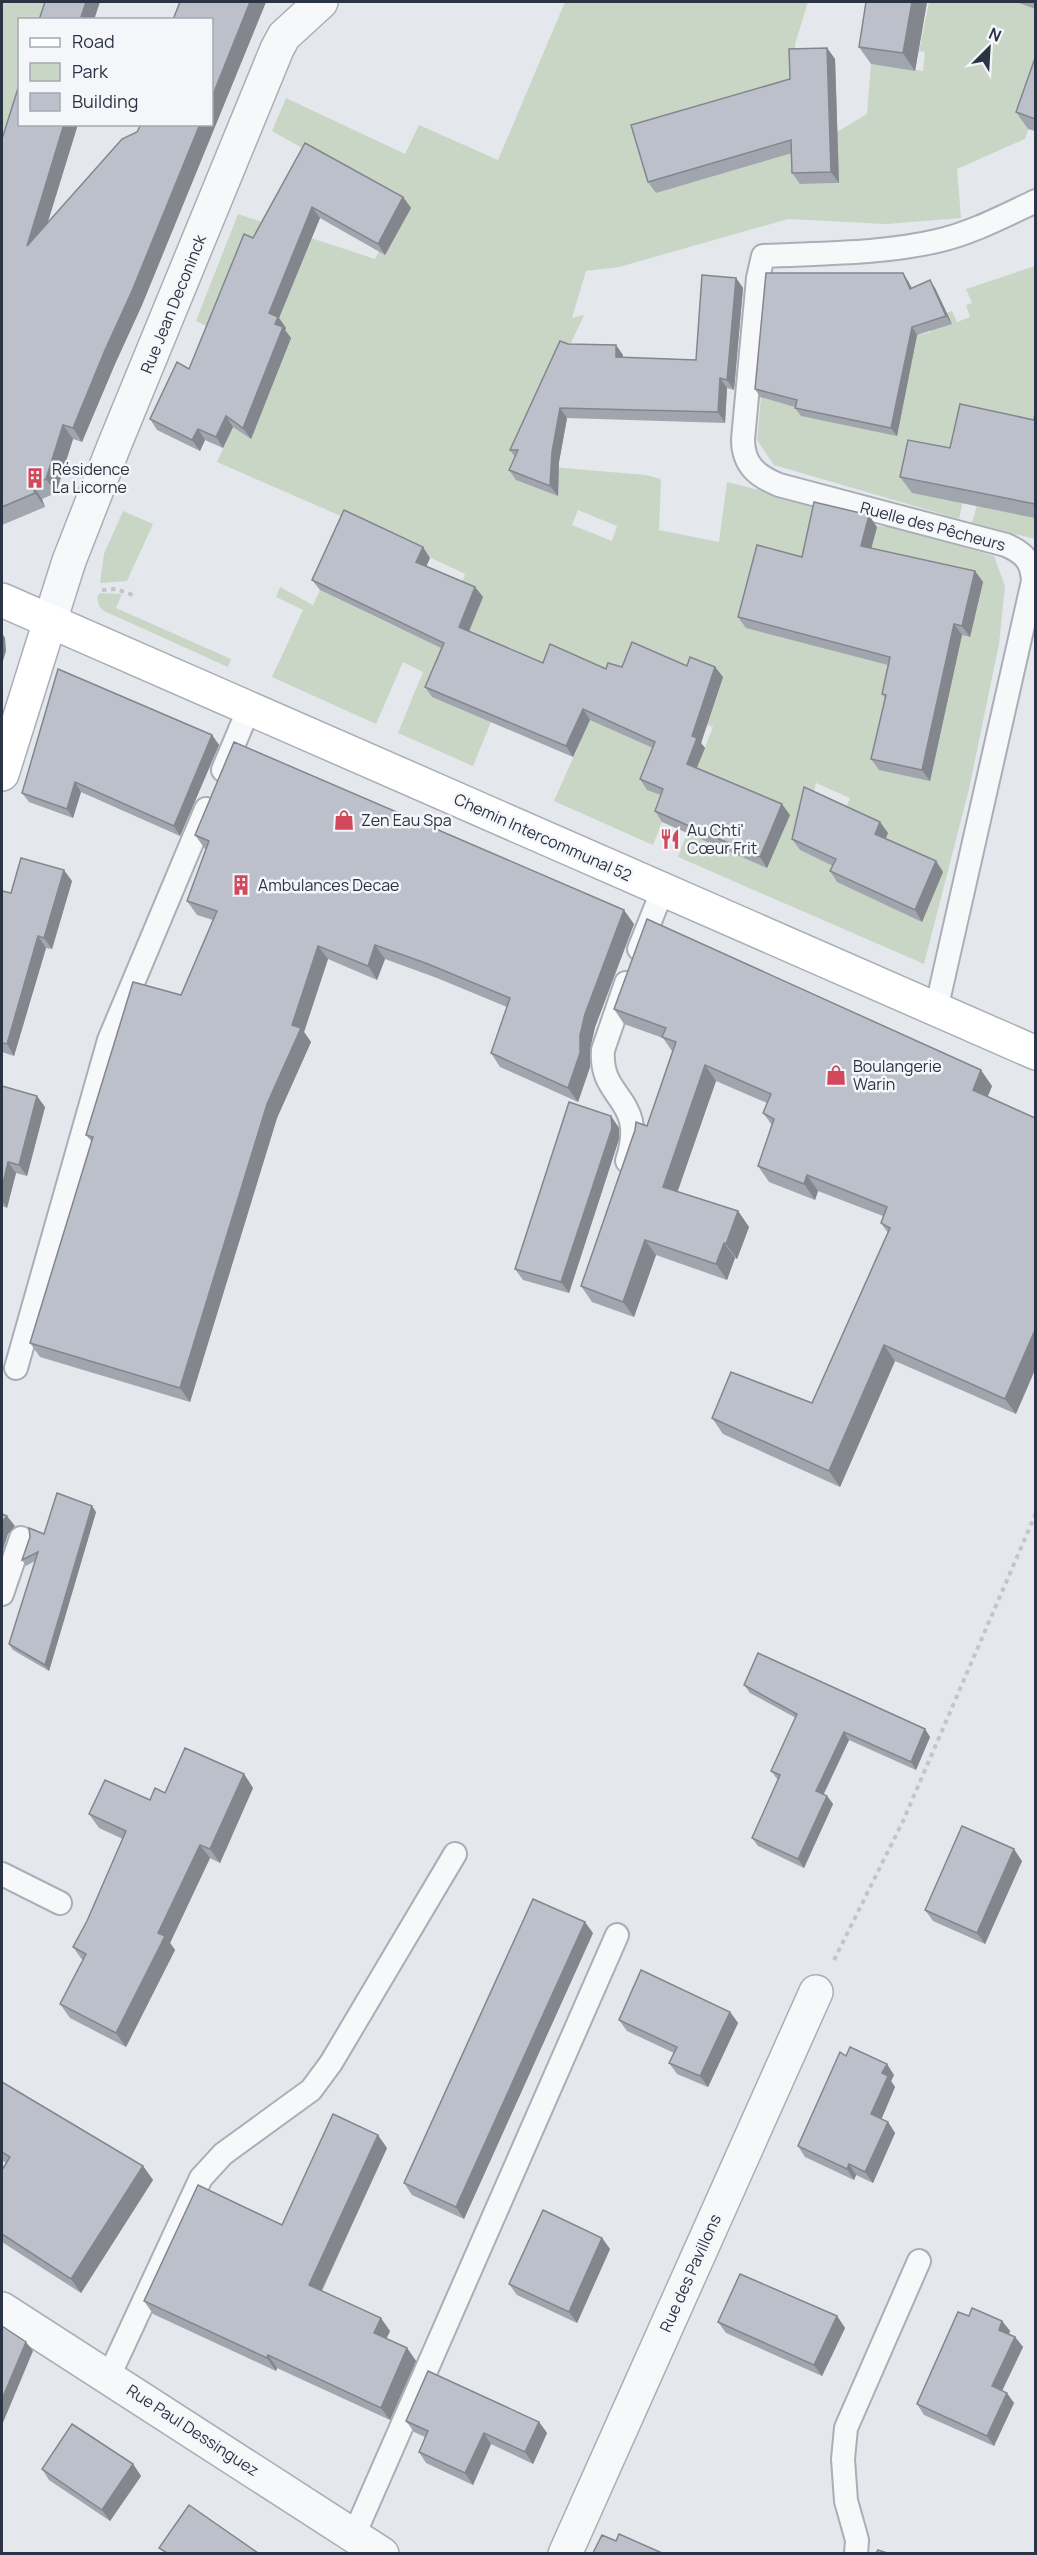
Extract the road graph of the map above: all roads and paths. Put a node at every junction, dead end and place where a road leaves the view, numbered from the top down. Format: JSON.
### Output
{"nodes":[{"id":1,"x":321,"y":2,"type":"edge"},
{"id":2,"x":1035,"y":201,"type":"edge"},
{"id":3,"x":97,"y":591,"type":"dead end"},
{"id":4,"x":133,"y":595,"type":"dead end"},
{"id":5,"x":2,"y":600,"type":"edge"},
{"id":6,"x":50,"y":621,"type":"junction"},
{"id":7,"x":249,"y":708,"type":"junction"},
{"id":8,"x":2,"y":774,"type":"edge"},
{"id":9,"x":663,"y":889,"type":"junction"},
{"id":10,"x":936,"y":1010,"type":"junction"},
{"id":11,"x":1035,"y":1053,"type":"edge"},
{"id":12,"x":621,"y":1180,"type":"edge"},
{"id":13,"x":16,"y":1368,"type":"dead end"},
{"id":14,"x":1035,"y":1513,"type":"edge"},
{"id":15,"x":21,"y":1538,"type":"dead end"},
{"id":16,"x":2,"y":1594,"type":"edge"},
{"id":17,"x":456,"y":1854,"type":"dead end"},
{"id":18,"x":2,"y":1874,"type":"edge"},
{"id":19,"x":60,"y":1903,"type":"dead end"},
{"id":20,"x":616,"y":1935,"type":"dead end"},
{"id":21,"x":816,"y":1992,"type":"joint"},
{"id":22,"x":919,"y":2261,"type":"dead end"},
{"id":23,"x":2,"y":2309,"type":"edge"},
{"id":24,"x":109,"y":2376,"type":"junction"},
{"id":25,"x":354,"y":2535,"type":"junction"},
{"id":26,"x":382,"y":2553,"type":"edge"},
{"id":27,"x":565,"y":2553,"type":"edge"},
{"id":28,"x":856,"y":2553,"type":"edge"}],
"edges":[{"from":1,"to":6,"type":"street","name":"Rue Jean Deconinck"},
{"from":2,"to":10,"type":"lane","name":"Ruelle des Pêcheurs"},
{"from":3,"to":4,"type":"path"},
{"from":5,"to":6,"type":"main road","name":"Chemin Intercommunal 52"},
{"from":6,"to":7,"type":"main road","name":"Chemin Intercommunal 52"},
{"from":6,"to":8,"type":"main road"},
{"from":7,"to":9,"type":"main road","name":"Chemin Intercommunal 52"},
{"from":7,"to":13,"type":"lane"},
{"from":9,"to":10,"type":"main road","name":"Chemin Intercommunal 52"},
{"from":9,"to":12,"type":"lane"},
{"from":10,"to":11,"type":"main road","name":"Chemin Intercommunal 52"},
{"from":14,"to":21,"type":"path"},
{"from":15,"to":16,"type":"lane"},
{"from":17,"to":24,"type":"lane"},
{"from":18,"to":19,"type":"lane"},
{"from":20,"to":25,"type":"lane"},
{"from":21,"to":27,"type":"street","name":"Rue des Pavillons"},
{"from":22,"to":28,"type":"lane"},
{"from":23,"to":24,"type":"street","name":"Rue Paul Dessinguez"},
{"from":24,"to":25,"type":"street","name":"Rue Paul Dessinguez"},
{"from":25,"to":26,"type":"street","name":"Rue Paul Dessinguez"}]}
